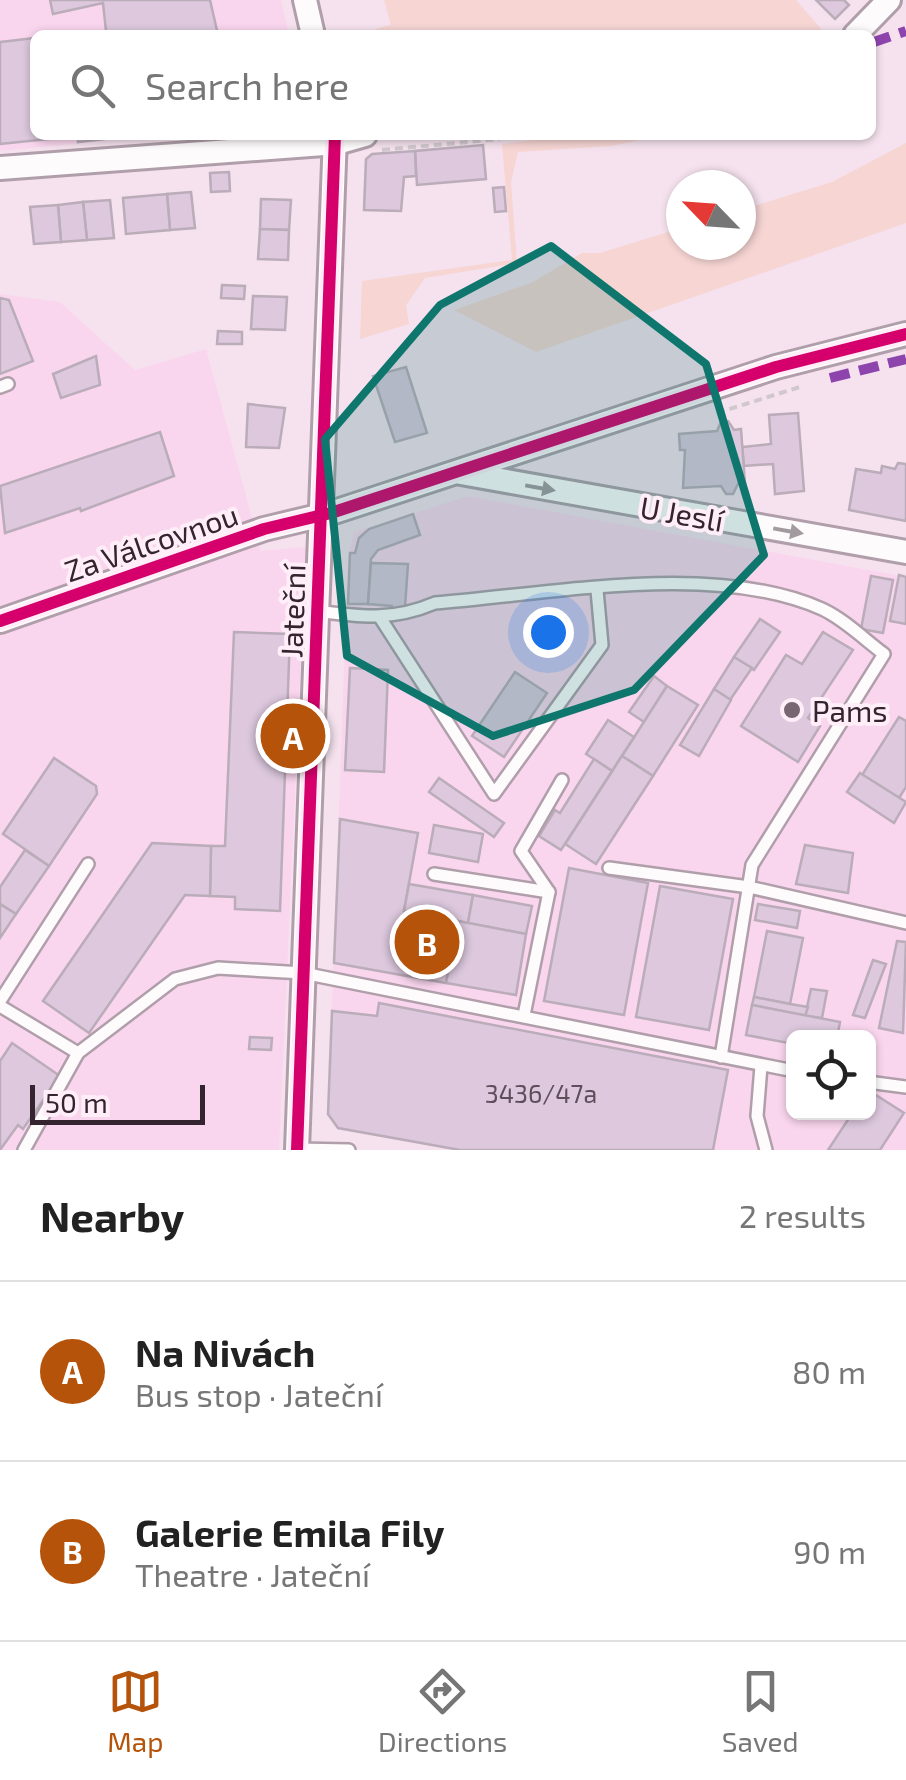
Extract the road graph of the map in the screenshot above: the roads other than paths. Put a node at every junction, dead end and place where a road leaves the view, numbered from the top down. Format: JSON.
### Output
{"nodes":[{"id":1,"x":305,"y":0,"type":"edge"},
{"id":2,"x":888,"y":0,"type":"edge"},
{"id":3,"x":312,"y":30,"type":"edge"},
{"id":4,"x":861,"y":30,"type":"edge"},
{"id":5,"x":324,"y":140,"type":"edge"},
{"id":6,"x":336,"y":140,"type":"edge"},
{"id":7,"x":0,"y":168,"type":"edge"},
{"id":8,"x":906,"y":334,"type":"edge"},
{"id":9,"x":458,"y":473,"type":"junction"},
{"id":10,"x":321,"y":516,"type":"junction"},
{"id":11,"x":906,"y":552,"type":"edge"},
{"id":12,"x":597,"y":590,"type":"junction"},
{"id":13,"x":318,"y":611,"type":"junction"},
{"id":14,"x":2,"y":614,"type":"edge"},
{"id":15,"x":381,"y":619,"type":"junction"},
{"id":16,"x":562,"y":780,"type":"dead end"},
{"id":17,"x":88,"y":864,"type":"dead end"},
{"id":18,"x":609,"y":868,"type":"dead end"},
{"id":19,"x":434,"y":874,"type":"dead end"},
{"id":20,"x":748,"y":888,"type":"junction"},
{"id":21,"x":549,"y":892,"type":"junction"},
{"id":22,"x":906,"y":923,"type":"edge"},
{"id":23,"x":303,"y":974,"type":"junction"},
{"id":24,"x":0,"y":1003,"type":"edge"},
{"id":25,"x":524,"y":1015,"type":"junction"},
{"id":26,"x":78,"y":1053,"type":"junction"},
{"id":27,"x":720,"y":1057,"type":"junction"},
{"id":28,"x":762,"y":1066,"type":"junction"},
{"id":29,"x":786,"y":1070,"type":"edge"},
{"id":30,"x":876,"y":1083,"type":"edge"},
{"id":31,"x":906,"y":1087,"type":"edge"},
{"id":32,"x":24,"y":1150,"type":"edge"},
{"id":33,"x":297,"y":1150,"type":"edge"},
{"id":34,"x":349,"y":1150,"type":"edge"},
{"id":35,"x":766,"y":1150,"type":"edge"}],
"edges":[{"from":1,"to":3,"type":"street"},
{"from":2,"to":4,"type":"street"},
{"from":5,"to":7,"type":"street"},
{"from":6,"to":10,"type":"street","name":"Jateční"},
{"from":8,"to":9,"type":"street","name":"Za Válcovnou"},
{"from":9,"to":10,"type":"street","name":"Za Válcovnou"},
{"from":9,"to":11,"type":"street","name":"U Jeslí","one_way":true},
{"from":10,"to":13,"type":"street","name":"Jateční"},
{"from":10,"to":14,"type":"street","name":"Za Válcovnou"},
{"from":12,"to":15,"type":"lane"},
{"from":12,"to":15,"type":"lane"},
{"from":12,"to":20,"type":"lane"},
{"from":13,"to":15,"type":"lane"},
{"from":13,"to":23,"type":"street","name":"Jateční"},
{"from":16,"to":21,"type":"lane"},
{"from":17,"to":24,"type":"lane"},
{"from":18,"to":20,"type":"lane"},
{"from":19,"to":21,"type":"lane"},
{"from":20,"to":22,"type":"lane"},
{"from":20,"to":27,"type":"lane"},
{"from":21,"to":25,"type":"lane"},
{"from":23,"to":25,"type":"lane"},
{"from":23,"to":26,"type":"lane"},
{"from":23,"to":33,"type":"street","name":"Jateční"},
{"from":24,"to":26,"type":"lane"},
{"from":25,"to":27,"type":"lane"},
{"from":26,"to":32,"type":"lane"},
{"from":27,"to":28,"type":"lane"},
{"from":28,"to":29,"type":"lane"},
{"from":28,"to":35,"type":"lane"},
{"from":30,"to":31,"type":"lane"},
{"from":33,"to":34,"type":"lane"}]}
